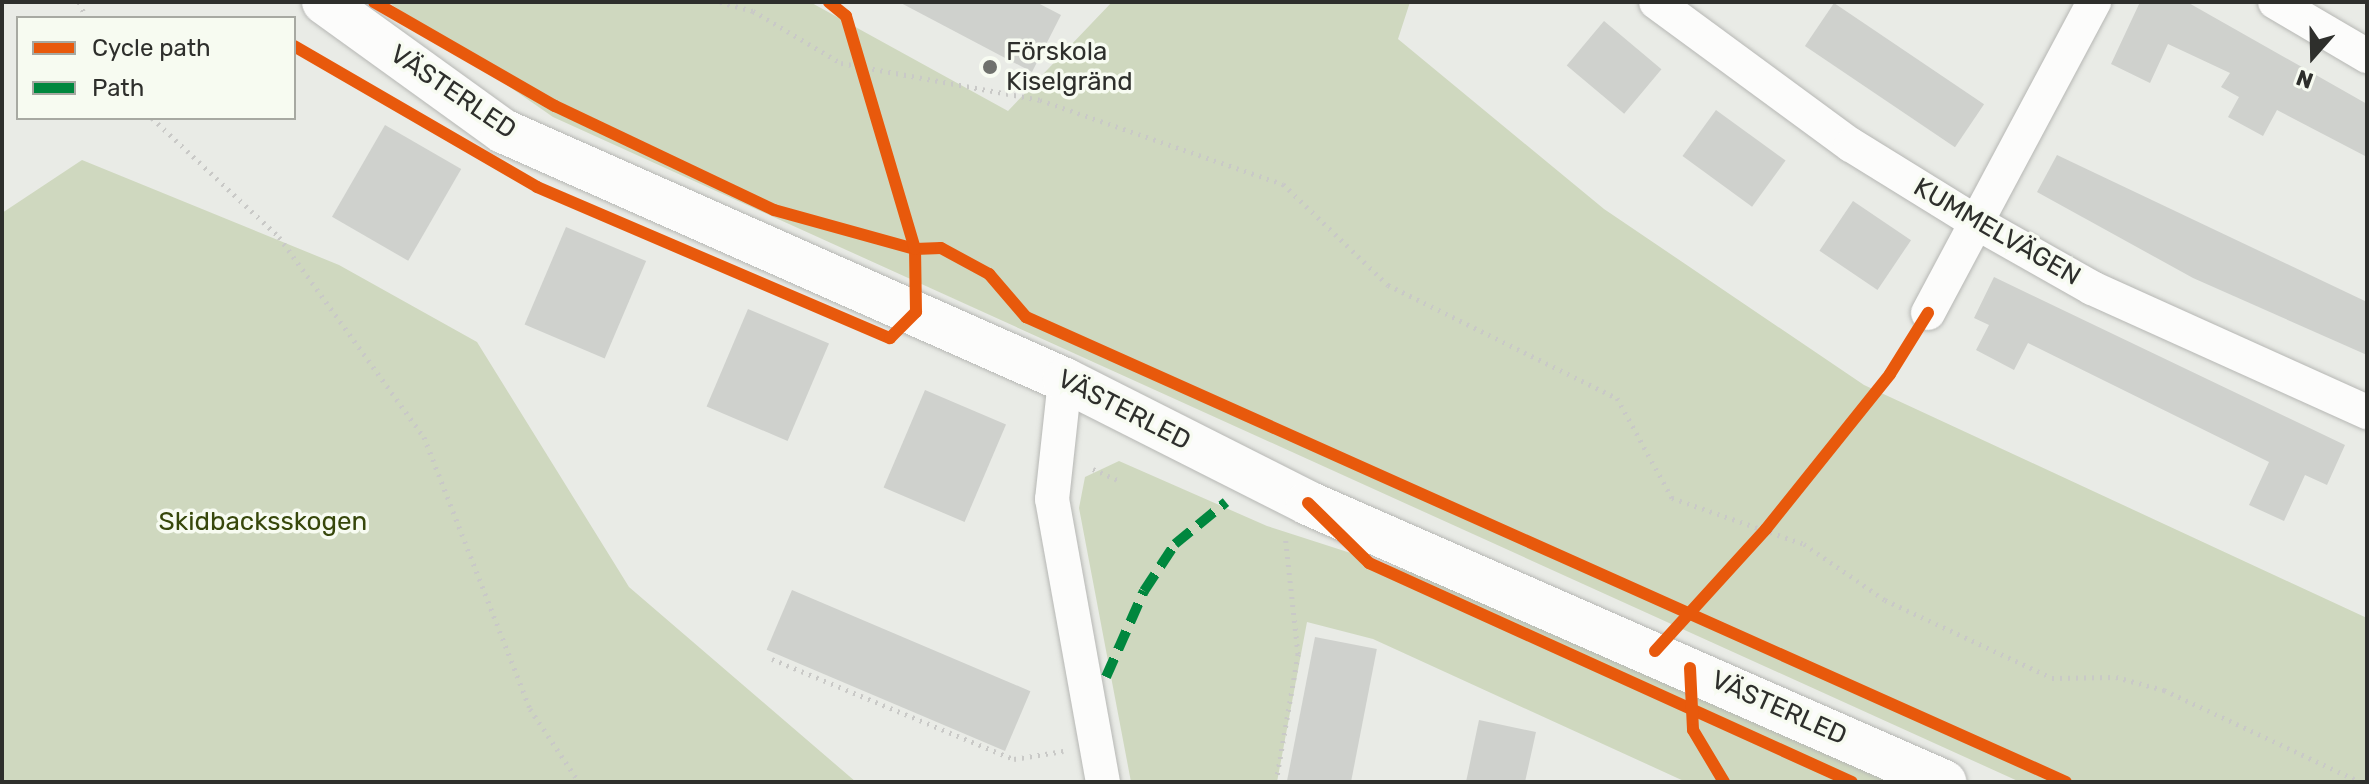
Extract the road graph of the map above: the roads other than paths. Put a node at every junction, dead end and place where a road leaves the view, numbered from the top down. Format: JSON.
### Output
{"nodes":[{"id":1,"x":324,"y":2,"type":"edge"},
{"id":2,"x":1656,"y":2,"type":"edge"},
{"id":3,"x":2094,"y":2,"type":"edge"},
{"id":4,"x":2275,"y":2,"type":"edge"},
{"id":5,"x":2367,"y":56,"type":"edge"},
{"id":6,"x":1979,"y":224,"type":"junction"},
{"id":7,"x":1928,"y":313,"type":"dead end"},
{"id":8,"x":1065,"y":380,"type":"junction"},
{"id":9,"x":2367,"y":412,"type":"edge"},
{"id":10,"x":1103,"y":782,"type":"edge"},
{"id":11,"x":1944,"y":782,"type":"edge"}],
"edges":[{"from":1,"to":8,"type":"street","name":"VÄSTERLED"},
{"from":2,"to":6,"type":"street","name":"KUMMELVÄGEN"},
{"from":3,"to":6,"type":"street"},
{"from":4,"to":5,"type":"street"},
{"from":6,"to":7,"type":"street"},
{"from":6,"to":9,"type":"street","name":"KUMMELVÄGEN"},
{"from":8,"to":10,"type":"street"},
{"from":8,"to":11,"type":"street","name":"VÄSTERLED"}]}
